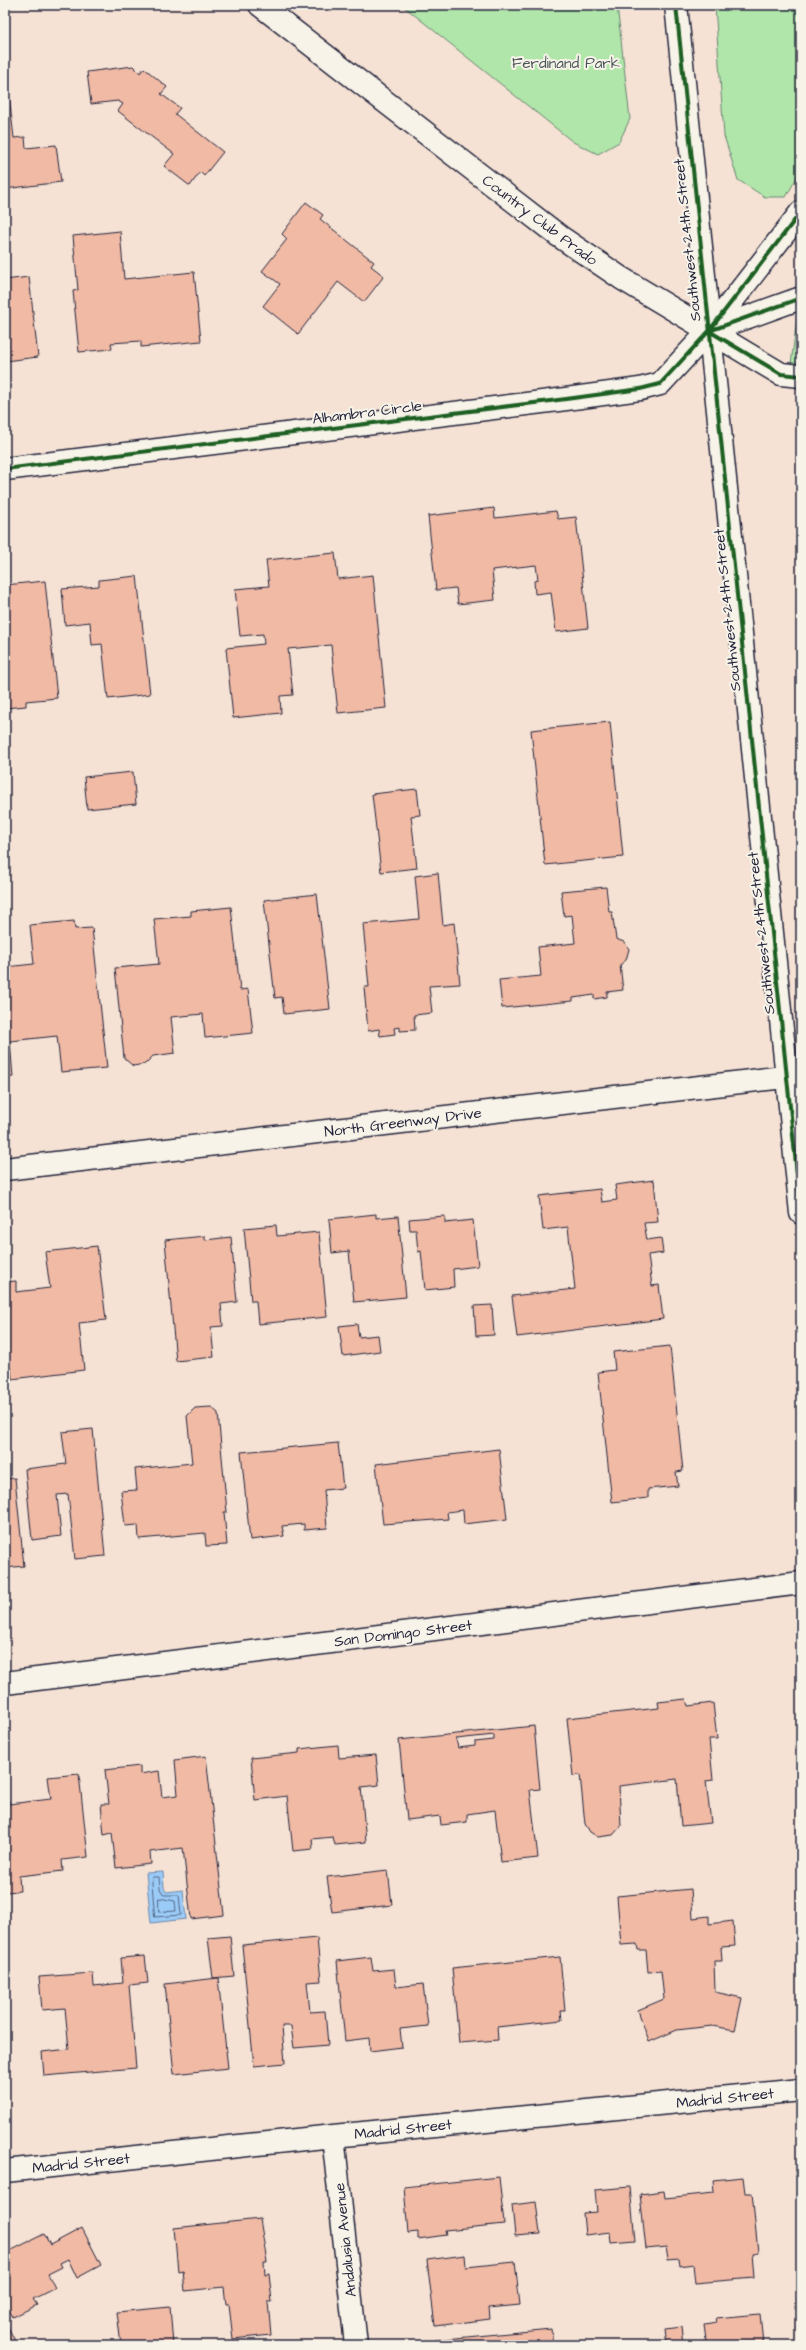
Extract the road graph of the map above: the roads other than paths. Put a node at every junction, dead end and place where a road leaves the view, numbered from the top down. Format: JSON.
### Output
{"nodes":[{"id":1,"x":260,"y":5,"type":"edge"},
{"id":2,"x":676,"y":5,"type":"edge"},
{"id":3,"x":801,"y":212,"type":"edge"},
{"id":4,"x":801,"y":298,"type":"edge"},
{"id":5,"x":709,"y":331,"type":"junction"},
{"id":6,"x":801,"y":376,"type":"edge"},
{"id":7,"x":5,"y":469,"type":"edge"},
{"id":8,"x":794,"y":1076,"type":"edge"},
{"id":9,"x":5,"y":1169,"type":"edge"},
{"id":10,"x":801,"y":1213,"type":"edge"},
{"id":11,"x":801,"y":1584,"type":"edge"},
{"id":12,"x":5,"y":1683,"type":"edge"},
{"id":13,"x":801,"y":2090,"type":"edge"},
{"id":14,"x":333,"y":2136,"type":"junction"},
{"id":15,"x":5,"y":2171,"type":"edge"},
{"id":16,"x":356,"y":2345,"type":"edge"}],
"edges":[{"from":1,"to":5,"type":"street","name":"Country Club Prado"},
{"from":2,"to":5,"type":"street","name":"Southwest 24th Street"},
{"from":3,"to":5,"type":"street"},
{"from":4,"to":5,"type":"street","name":"Alhambra Circle"},
{"from":5,"to":6,"type":"street"},
{"from":5,"to":7,"type":"street","name":"Alhambra Circle"},
{"from":5,"to":8,"type":"street","name":"Southwest 24th Street"},
{"from":8,"to":9,"type":"street","name":"North Greenway Drive"},
{"from":8,"to":10,"type":"street","name":"Southwest 24th Street"},
{"from":11,"to":12,"type":"street","name":"San Domingo Street"},
{"from":13,"to":14,"type":"street","name":"Madrid Street"},
{"from":14,"to":15,"type":"street","name":"Madrid Street"},
{"from":14,"to":16,"type":"street","name":"Andalusia Avenue"}]}
